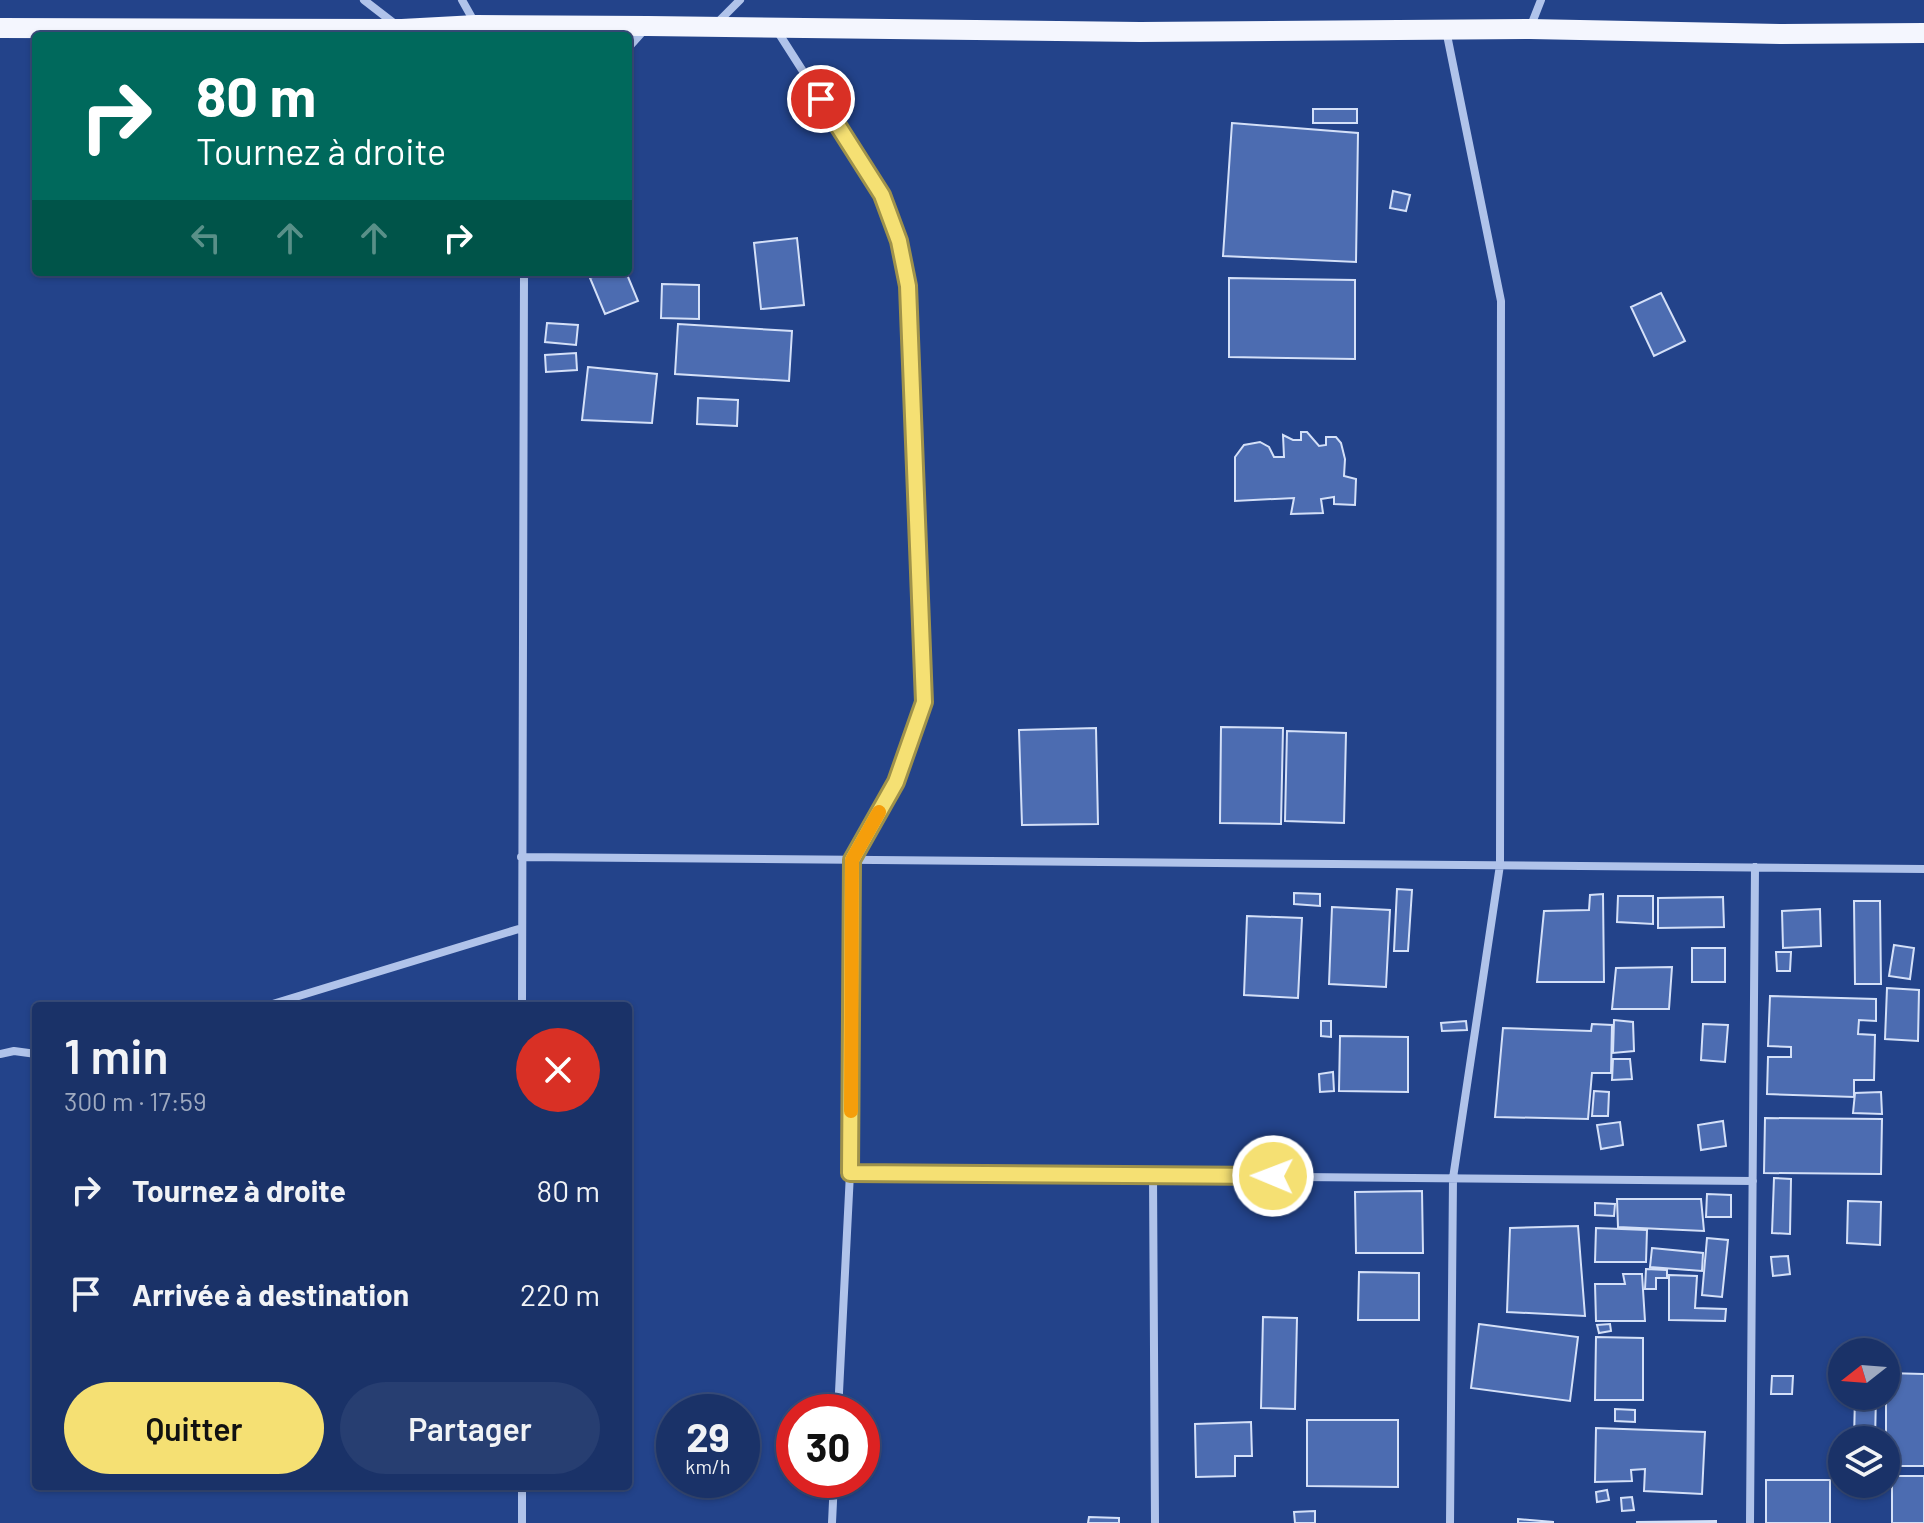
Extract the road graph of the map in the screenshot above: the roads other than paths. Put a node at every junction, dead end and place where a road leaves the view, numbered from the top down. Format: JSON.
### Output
{"nodes":[{"id":1,"x":364,"y":0,"type":"edge"},
{"id":2,"x":462,"y":0,"type":"edge"},
{"id":3,"x":740,"y":0,"type":"edge"},
{"id":4,"x":1541,"y":0,"type":"edge"},
{"id":5,"x":476,"y":25,"type":"junction"},
{"id":6,"x":648,"y":26,"type":"junction"},
{"id":7,"x":714,"y":26,"type":"junction"},
{"id":8,"x":775,"y":27,"type":"junction"},
{"id":9,"x":0,"y":28,"type":"edge"},
{"id":10,"x":402,"y":29,"type":"junction"},
{"id":11,"x":1530,"y":29,"type":"junction"},
{"id":12,"x":1446,"y":30,"type":"junction"},
{"id":13,"x":1924,"y":33,"type":"edge"},
{"id":14,"x":632,"y":44,"type":"edge"},
{"id":15,"x":524,"y":276,"type":"edge"},
{"id":16,"x":521,"y":857,"type":"junction"},
{"id":17,"x":852,"y":860,"type":"junction"},
{"id":18,"x":1500,"y":865,"type":"junction"},
{"id":19,"x":1755,"y":867,"type":"junction"},
{"id":20,"x":1924,"y":869,"type":"edge"},
{"id":21,"x":522,"y":928,"type":"junction"},
{"id":22,"x":279,"y":1002,"type":"edge"},
{"id":23,"x":522,"y":1002,"type":"edge"},
{"id":24,"x":32,"y":1053,"type":"edge"},
{"id":25,"x":0,"y":1054,"type":"edge"},
{"id":26,"x":850,"y":1173,"type":"junction"},
{"id":27,"x":1153,"y":1175,"type":"junction"},
{"id":28,"x":1453,"y":1178,"type":"junction"},
{"id":29,"x":1753,"y":1181,"type":"junction"},
{"id":30,"x":839,"y":1394,"type":"edge"},
{"id":31,"x":522,"y":1490,"type":"edge"},
{"id":32,"x":833,"y":1498,"type":"edge"},
{"id":33,"x":522,"y":1523,"type":"edge"},
{"id":34,"x":832,"y":1523,"type":"edge"},
{"id":35,"x":1155,"y":1523,"type":"edge"},
{"id":36,"x":1450,"y":1523,"type":"edge"},
{"id":37,"x":1750,"y":1523,"type":"edge"}],
"edges":[{"from":1,"to":10,"type":"street"},
{"from":2,"to":5,"type":"street"},
{"from":3,"to":7,"type":"street"},
{"from":4,"to":11,"type":"street"},
{"from":5,"to":6,"type":"main road"},
{"from":5,"to":10,"type":"main road"},
{"from":6,"to":7,"type":"main road"},
{"from":6,"to":14,"type":"street"},
{"from":7,"to":8,"type":"main road"},
{"from":8,"to":12,"type":"main road"},
{"from":8,"to":17,"type":"street"},
{"from":9,"to":10,"type":"main road"},
{"from":11,"to":12,"type":"main road"},
{"from":11,"to":13,"type":"main road"},
{"from":12,"to":18,"type":"street"},
{"from":15,"to":16,"type":"street"},
{"from":16,"to":17,"type":"street"},
{"from":16,"to":21,"type":"street"},
{"from":17,"to":18,"type":"street"},
{"from":17,"to":26,"type":"street"},
{"from":18,"to":19,"type":"street"},
{"from":18,"to":28,"type":"street"},
{"from":19,"to":20,"type":"street"},
{"from":19,"to":29,"type":"street"},
{"from":21,"to":22,"type":"street"},
{"from":21,"to":23,"type":"street"},
{"from":24,"to":25,"type":"street"},
{"from":26,"to":27,"type":"street"},
{"from":26,"to":30,"type":"street"},
{"from":27,"to":28,"type":"street"},
{"from":27,"to":35,"type":"street"},
{"from":28,"to":29,"type":"street"},
{"from":28,"to":36,"type":"street"},
{"from":29,"to":37,"type":"street"},
{"from":31,"to":33,"type":"street"},
{"from":32,"to":34,"type":"street"}]}
